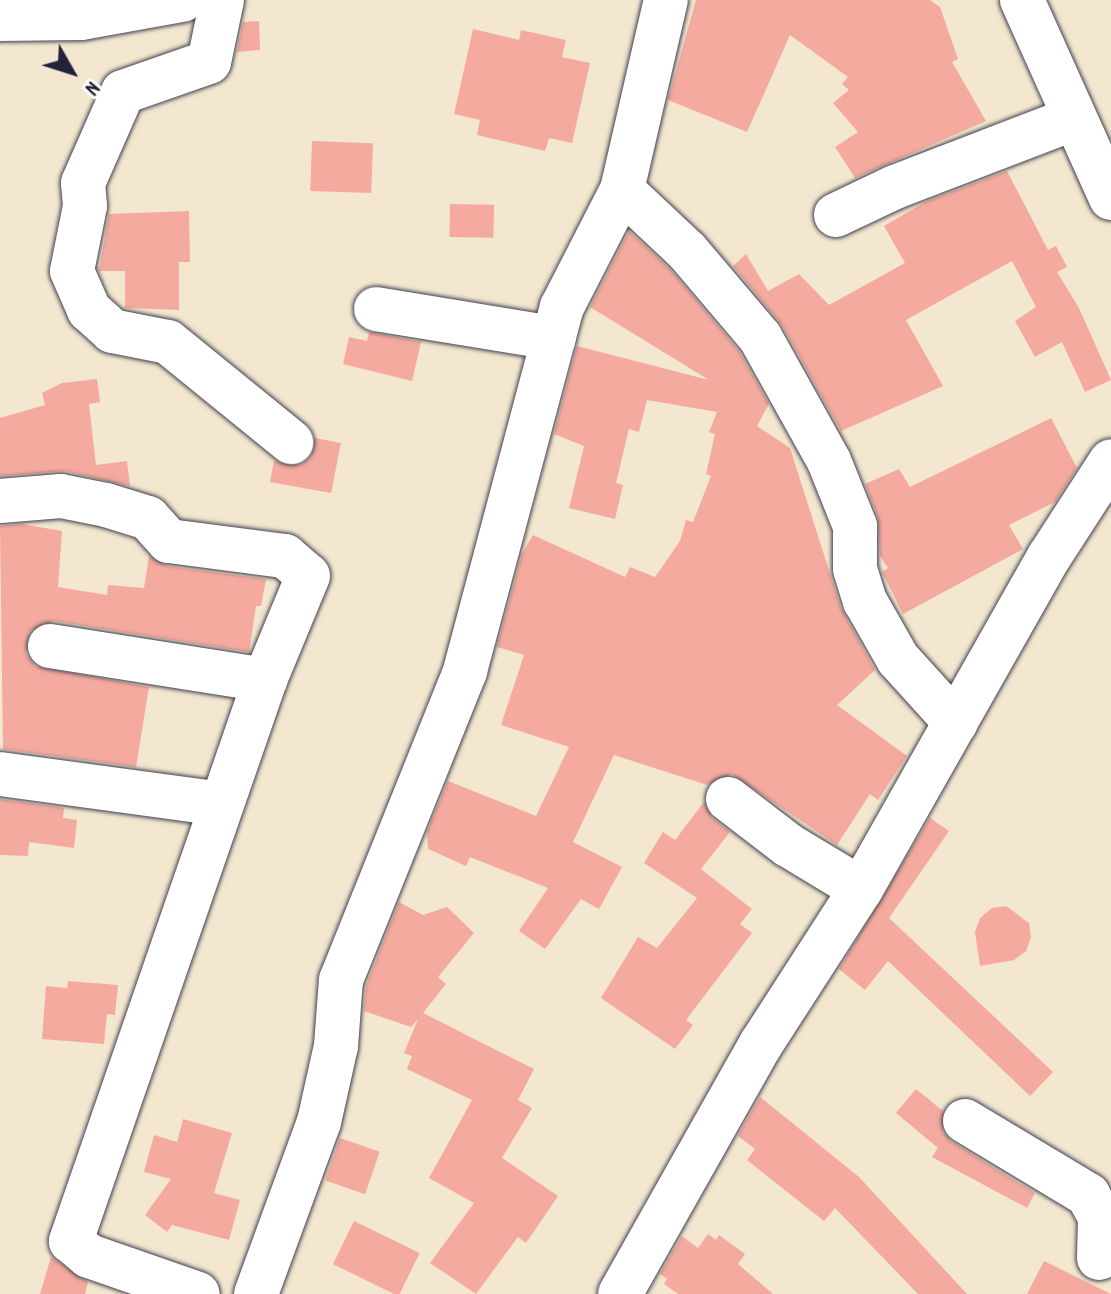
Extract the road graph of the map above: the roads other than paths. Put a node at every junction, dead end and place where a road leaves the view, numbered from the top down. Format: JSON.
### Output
{"nodes":[{"id":1,"x":182,"y":0,"type":"edge"},
{"id":2,"x":222,"y":0,"type":"edge"},
{"id":3,"x":666,"y":0,"type":"edge"},
{"id":4,"x":1022,"y":0,"type":"edge"},
{"id":5,"x":0,"y":19,"type":"edge"},
{"id":6,"x":1072,"y":119,"type":"junction"},
{"id":7,"x":622,"y":190,"type":"junction"},
{"id":8,"x":1111,"y":198,"type":"edge"},
{"id":9,"x":836,"y":215,"type":"dead end"},
{"id":10,"x":376,"y":309,"type":"dead end"},
{"id":11,"x":554,"y":338,"type":"junction"},
{"id":12,"x":291,"y":442,"type":"dead end"},
{"id":13,"x":1111,"y":461,"type":"edge"},
{"id":14,"x":0,"y":501,"type":"edge"},
{"id":15,"x":50,"y":646,"type":"dead end"},
{"id":16,"x":265,"y":680,"type":"junction"},
{"id":17,"x":956,"y":723,"type":"junction"},
{"id":18,"x":0,"y":774,"type":"edge"},
{"id":19,"x":728,"y":799,"type":"dead end"},
{"id":20,"x":221,"y":804,"type":"junction"},
{"id":21,"x":861,"y":889,"type":"junction"},
{"id":22,"x":965,"y":1121,"type":"dead end"},
{"id":23,"x":1099,"y":1258,"type":"dead end"},
{"id":24,"x":198,"y":1294,"type":"edge"},
{"id":25,"x":256,"y":1294,"type":"edge"},
{"id":26,"x":620,"y":1294,"type":"edge"}],
"edges":[{"from":1,"to":5,"type":"street"},
{"from":2,"to":12,"type":"street"},
{"from":3,"to":7,"type":"street"},
{"from":4,"to":6,"type":"street"},
{"from":6,"to":8,"type":"street"},
{"from":6,"to":9,"type":"street"},
{"from":7,"to":11,"type":"street"},
{"from":7,"to":17,"type":"street"},
{"from":10,"to":11,"type":"street"},
{"from":11,"to":25,"type":"street"},
{"from":13,"to":17,"type":"street"},
{"from":14,"to":16,"type":"street"},
{"from":15,"to":16,"type":"street"},
{"from":16,"to":20,"type":"street"},
{"from":17,"to":21,"type":"street"},
{"from":18,"to":20,"type":"street"},
{"from":19,"to":21,"type":"street"},
{"from":20,"to":24,"type":"street"},
{"from":21,"to":26,"type":"street"},
{"from":22,"to":23,"type":"street"}]}
